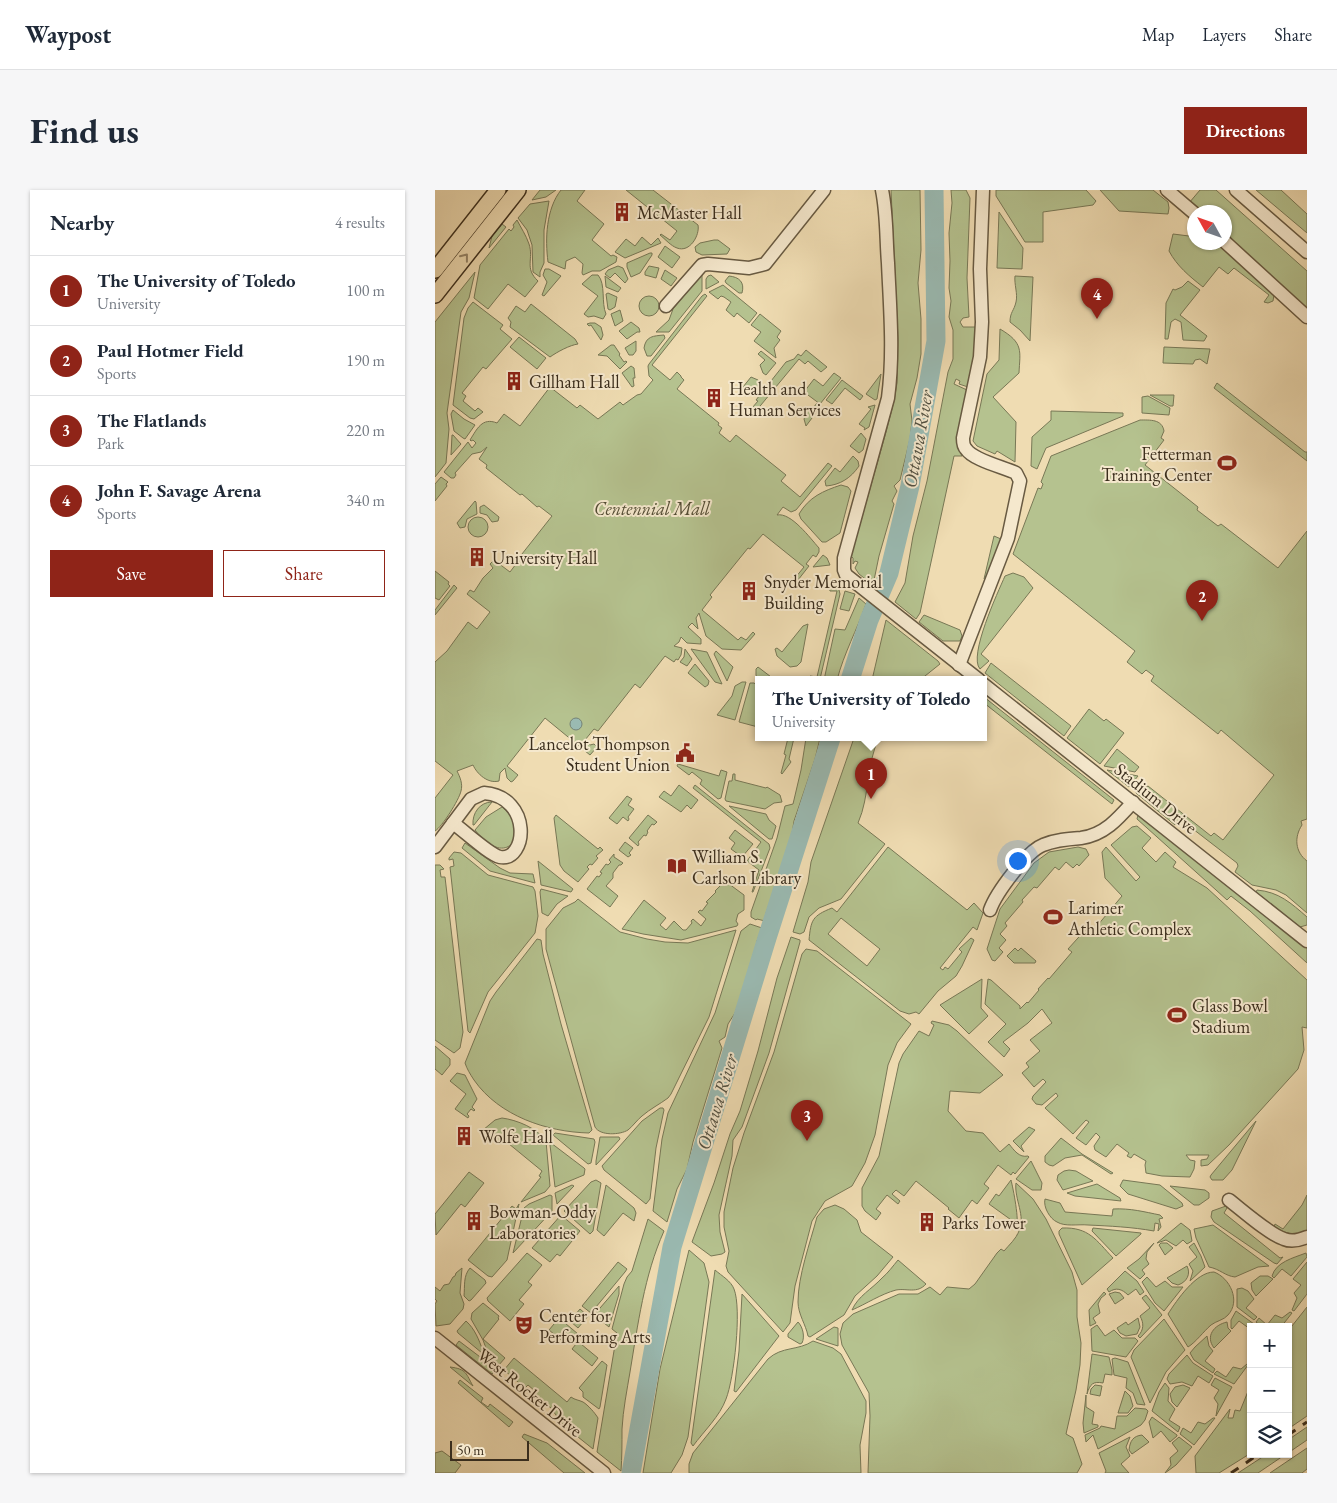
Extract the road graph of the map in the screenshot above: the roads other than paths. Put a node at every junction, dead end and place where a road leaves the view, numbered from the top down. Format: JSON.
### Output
{"nodes":[{"id":1,"x":498,"y":190,"type":"edge"},
{"id":2,"x":824,"y":190,"type":"edge"},
{"id":3,"x":882,"y":190,"type":"edge"},
{"id":4,"x":983,"y":190,"type":"edge"},
{"id":5,"x":1167,"y":190,"type":"edge"},
{"id":6,"x":1236,"y":190,"type":"edge"},
{"id":7,"x":512,"y":192,"type":"edge"},
{"id":8,"x":1187,"y":207,"type":"edge"},
{"id":9,"x":1232,"y":247,"type":"edge"},
{"id":10,"x":1307,"y":252,"type":"edge"},
{"id":11,"x":435,"y":270,"type":"edge"},
{"id":12,"x":435,"y":295,"type":"edge"},
{"id":13,"x":666,"y":306,"type":"dead end"},
{"id":14,"x":1307,"y":317,"type":"edge"},
{"id":15,"x":959,"y":665,"type":"junction"},
{"id":16,"x":974,"y":676,"type":"edge"},
{"id":17,"x":987,"y":687,"type":"edge"},
{"id":18,"x":1133,"y":802,"type":"junction"},
{"id":19,"x":453,"y":823,"type":"junction"},
{"id":20,"x":435,"y":847,"type":"edge"},
{"id":21,"x":991,"y":910,"type":"dead end"},
{"id":22,"x":1307,"y":941,"type":"edge"},
{"id":23,"x":1229,"y":1200,"type":"dead end"},
{"id":24,"x":1307,"y":1237,"type":"edge"},
{"id":25,"x":437,"y":1343,"type":"edge"},
{"id":26,"x":604,"y":1473,"type":"edge"}],
"edges":[{"from":1,"to":11,"type":"main road"},
{"from":2,"to":13,"type":"street"},
{"from":3,"to":15,"type":"street"},
{"from":4,"to":15,"type":"street"},
{"from":5,"to":8,"type":"street"},
{"from":6,"to":10,"type":"street"},
{"from":12,"to":7,"type":"main road","one_way":true},
{"from":9,"to":14,"type":"street"},
{"from":15,"to":16,"type":"street"},
{"from":17,"to":18,"type":"street","name":"Stadium Drive"},
{"from":18,"to":21,"type":"street"},
{"from":18,"to":22,"type":"street","name":"Stadium Drive"},
{"from":19,"to":19,"type":"street"},
{"from":19,"to":20,"type":"street"},
{"from":23,"to":24,"type":"street"},
{"from":25,"to":26,"type":"street","name":"West Rocket Drive"}]}
